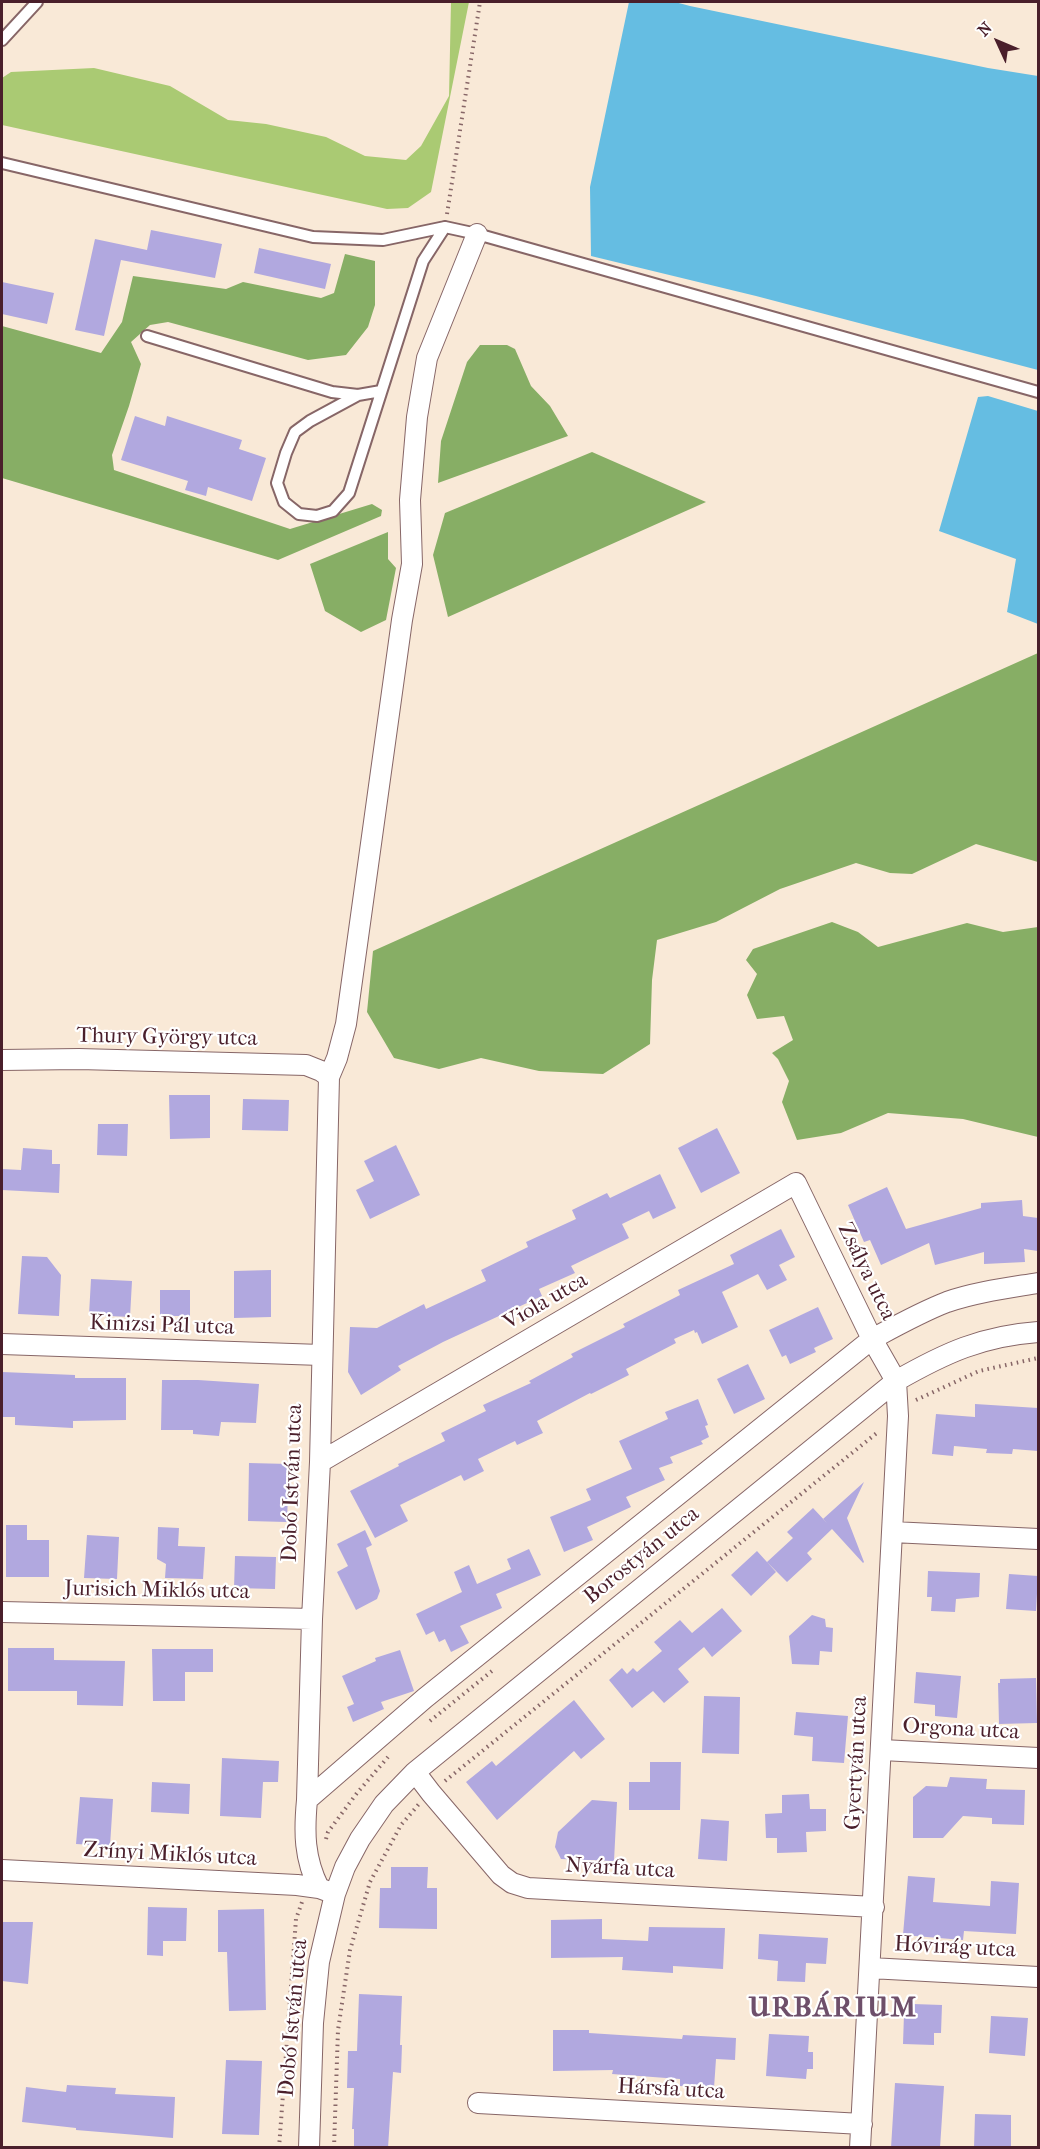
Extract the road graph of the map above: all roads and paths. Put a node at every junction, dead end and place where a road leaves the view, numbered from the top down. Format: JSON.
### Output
{"nodes":[{"id":1,"x":38,"y":2,"type":"edge"},
{"id":2,"x":480,"y":2,"type":"edge"},
{"id":3,"x":2,"y":40,"type":"edge"},
{"id":4,"x":2,"y":163,"type":"edge"},
{"id":5,"x":446,"y":228,"type":"junction"},
{"id":6,"x":477,"y":234,"type":"junction"},
{"id":7,"x":147,"y":336,"type":"dead end"},
{"id":8,"x":381,"y":391,"type":"junction"},
{"id":9,"x":1038,"y":392,"type":"edge"},
{"id":10,"x":358,"y":395,"type":"junction"},
{"id":11,"x":2,"y":1060,"type":"edge"},
{"id":12,"x":329,"y":1077,"type":"junction"},
{"id":13,"x":796,"y":1183,"type":"joint"},
{"id":14,"x":1038,"y":1283,"type":"edge"},
{"id":15,"x":1038,"y":1332,"type":"edge"},
{"id":16,"x":872,"y":1339,"type":"junction"},
{"id":17,"x":2,"y":1344,"type":"edge"},
{"id":18,"x":321,"y":1355,"type":"junction"},
{"id":19,"x":1038,"y":1358,"type":"edge"},
{"id":20,"x":896,"y":1381,"type":"junction"},
{"id":21,"x":898,"y":1416,"type":"junction"},
{"id":22,"x":320,"y":1462,"type":"junction"},
{"id":23,"x":892,"y":1532,"type":"junction"},
{"id":24,"x":1038,"y":1539,"type":"edge"},
{"id":25,"x":2,"y":1612,"type":"edge"},
{"id":26,"x":312,"y":1618,"type":"junction"},
{"id":27,"x":882,"y":1750,"type":"junction"},
{"id":28,"x":1038,"y":1758,"type":"edge"},
{"id":29,"x":415,"y":1772,"type":"junction"},
{"id":30,"x":430,"y":1793,"type":"junction"},
{"id":31,"x":307,"y":1800,"type":"junction"},
{"id":32,"x":2,"y":1870,"type":"edge"},
{"id":33,"x":327,"y":1891,"type":"junction"},
{"id":34,"x":874,"y":1907,"type":"junction"},
{"id":35,"x":870,"y":1968,"type":"junction"},
{"id":36,"x":1038,"y":1977,"type":"edge"},
{"id":37,"x":478,"y":2103,"type":"dead end"},
{"id":38,"x":862,"y":2124,"type":"junction"},
{"id":39,"x":309,"y":2148,"type":"edge"},
{"id":40,"x":334,"y":2148,"type":"edge"},
{"id":41,"x":860,"y":2148,"type":"edge"}],
"edges":[{"from":1,"to":3,"type":"lane"},
{"from":2,"to":5,"type":"path"},
{"from":4,"to":5,"type":"lane"},
{"from":5,"to":6,"type":"lane"},
{"from":5,"to":8,"type":"lane"},
{"from":6,"to":9,"type":"lane"},
{"from":6,"to":12,"type":"street","name":"Dobó István utca"},
{"from":7,"to":10,"type":"lane"},
{"from":8,"to":10,"type":"lane"},
{"from":8,"to":10,"type":"lane"},
{"from":11,"to":12,"type":"street","name":"Thury György utca"},
{"from":12,"to":18,"type":"street","name":"Dobó István utca"},
{"from":13,"to":16,"type":"street","name":"Zsálya utca"},
{"from":13,"to":22,"type":"street","name":"Viola utca"},
{"from":14,"to":16,"type":"street"},
{"from":15,"to":20,"type":"street","name":"Borostyán utca"},
{"from":16,"to":20,"type":"street","name":"Zsálya utca"},
{"from":16,"to":31,"type":"street"},
{"from":17,"to":18,"type":"street","name":"Kinizsi Pál utca"},
{"from":18,"to":22,"type":"street","name":"Dobó István utca"},
{"from":19,"to":21,"type":"path"},
{"from":20,"to":21,"type":"street","name":"Gyertyán utca"},
{"from":20,"to":29,"type":"street","name":"Borostyán utca"},
{"from":21,"to":23,"type":"street","name":"Gyertyán utca"},
{"from":21,"to":30,"type":"path"},
{"from":22,"to":26,"type":"street","name":"Dobó István utca"},
{"from":23,"to":24,"type":"street"},
{"from":23,"to":27,"type":"street","name":"Gyertyán utca"},
{"from":25,"to":26,"type":"street","name":"Jurisich Miklós utca"},
{"from":26,"to":31,"type":"street","name":"Dobó István utca"},
{"from":27,"to":28,"type":"street","name":"Orgona utca"},
{"from":27,"to":34,"type":"street","name":"Gyertyán utca"},
{"from":29,"to":30,"type":"street","name":"Nyárfa utca"},
{"from":29,"to":33,"type":"street","name":"Borostyán utca"},
{"from":30,"to":34,"type":"street","name":"Nyárfa utca"},
{"from":30,"to":40,"type":"path"},
{"from":31,"to":33,"type":"street","name":"Dobó István utca"},
{"from":32,"to":33,"type":"street","name":"Zrínyi Miklós utca"},
{"from":33,"to":39,"type":"street","name":"Dobó István utca"},
{"from":34,"to":35,"type":"street","name":"Gyertyán utca"},
{"from":35,"to":36,"type":"street","name":"Hóvirág utca"},
{"from":35,"to":38,"type":"street","name":"Gyertyán utca"},
{"from":37,"to":38,"type":"street","name":"Hársfa utca"},
{"from":38,"to":41,"type":"street","name":"Gyertyán utca"}]}
